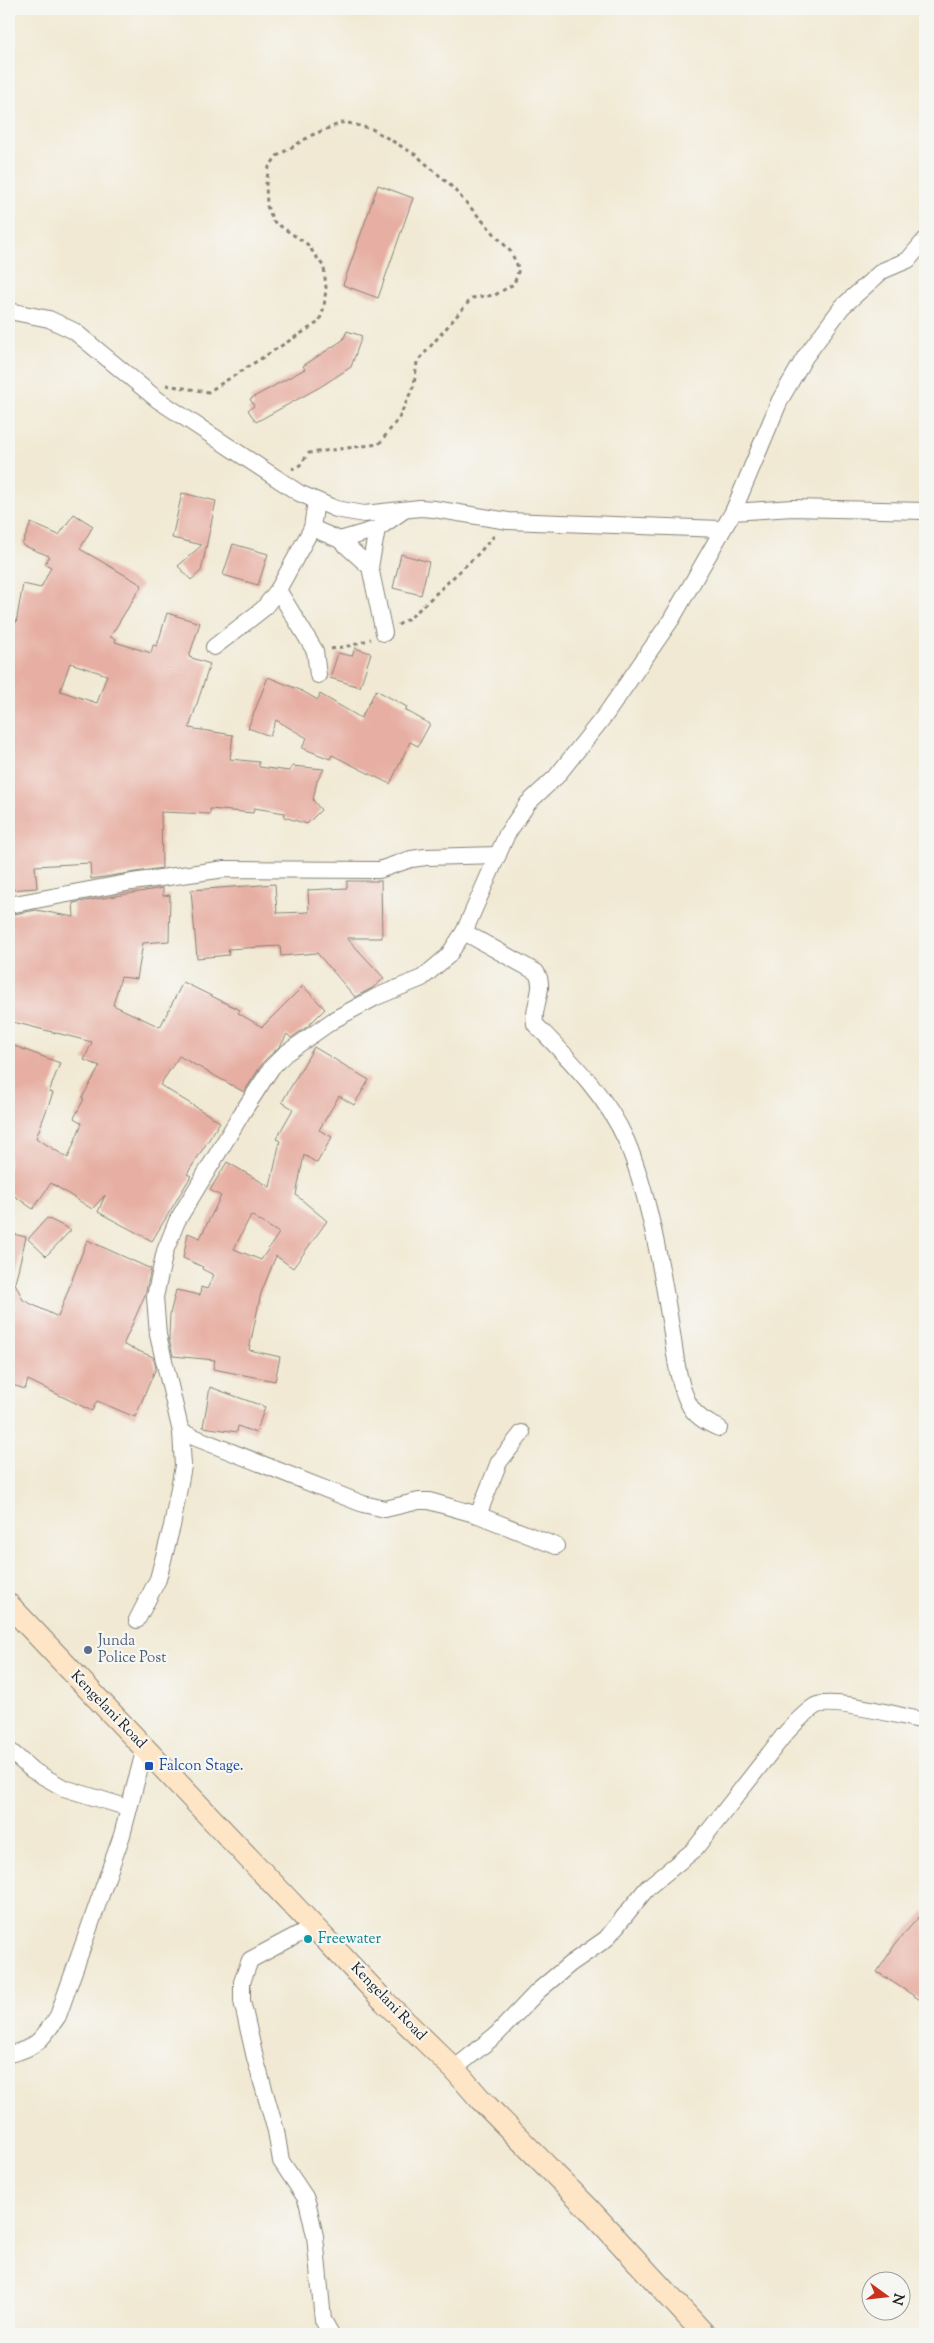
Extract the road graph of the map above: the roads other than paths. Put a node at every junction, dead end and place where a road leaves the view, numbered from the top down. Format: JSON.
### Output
{"nodes":[{"id":1,"x":925,"y":240,"type":"edge"},
{"id":2,"x":9,"y":311,"type":"edge"},
{"id":3,"x":316,"y":501,"type":"junction"},
{"id":4,"x":404,"y":510,"type":"junction"},
{"id":5,"x":925,"y":511,"type":"edge"},
{"id":6,"x":733,"y":512,"type":"junction"},
{"id":7,"x":312,"y":528,"type":"junction"},
{"id":8,"x":377,"y":529,"type":"junction"},
{"id":9,"x":721,"y":529,"type":"junction"},
{"id":10,"x":340,"y":540,"type":"junction"},
{"id":11,"x":370,"y":567,"type":"junction"},
{"id":12,"x":278,"y":590,"type":"junction"},
{"id":13,"x":384,"y":633,"type":"road end"},
{"id":14,"x":214,"y":647,"type":"dead end"},
{"id":15,"x":318,"y":675,"type":"dead end"},
{"id":16,"x":498,"y":855,"type":"junction"},
{"id":17,"x":9,"y":905,"type":"edge"},
{"id":18,"x":464,"y":932,"type":"junction"},
{"id":19,"x":719,"y":1428,"type":"dead end"},
{"id":20,"x":181,"y":1432,"type":"junction"},
{"id":21,"x":522,"y":1433,"type":"dead end"},
{"id":22,"x":478,"y":1514,"type":"junction"},
{"id":23,"x":556,"y":1546,"type":"dead end"},
{"id":24,"x":9,"y":1605,"type":"edge"},
{"id":25,"x":138,"y":1620,"type":"dead end"},
{"id":26,"x":925,"y":1721,"type":"edge"},
{"id":27,"x":145,"y":1748,"type":"junction"},
{"id":28,"x":9,"y":1750,"type":"edge"},
{"id":29,"x":129,"y":1808,"type":"junction"},
{"id":30,"x":314,"y":1926,"type":"junction"},
{"id":31,"x":9,"y":2054,"type":"edge"},
{"id":32,"x":454,"y":2069,"type":"junction"},
{"id":33,"x":331,"y":2334,"type":"edge"},
{"id":34,"x":704,"y":2334,"type":"edge"}],
"edges":[{"from":1,"to":6,"type":"street"},
{"from":2,"to":3,"type":"street"},
{"from":3,"to":4,"type":"street"},
{"from":3,"to":7,"type":"street"},
{"from":4,"to":8,"type":"street"},
{"from":4,"to":9,"type":"street"},
{"from":5,"to":6,"type":"street"},
{"from":6,"to":9,"type":"street"},
{"from":7,"to":10,"type":"street"},
{"from":7,"to":12,"type":"street"},
{"from":8,"to":10,"type":"street"},
{"from":8,"to":11,"type":"street"},
{"from":9,"to":16,"type":"street"},
{"from":10,"to":11,"type":"street"},
{"from":11,"to":13,"type":"street"},
{"from":12,"to":14,"type":"street"},
{"from":12,"to":15,"type":"street"},
{"from":16,"to":17,"type":"street"},
{"from":16,"to":18,"type":"street"},
{"from":18,"to":19,"type":"street"},
{"from":18,"to":20,"type":"street"},
{"from":20,"to":22,"type":"street"},
{"from":20,"to":25,"type":"street"},
{"from":21,"to":22,"type":"street"},
{"from":22,"to":23,"type":"street"},
{"from":24,"to":27,"type":"main road","name":"Kengelani Road"},
{"from":26,"to":32,"type":"street"},
{"from":27,"to":29,"type":"street"},
{"from":27,"to":30,"type":"main road","name":"Kengelani Road"},
{"from":28,"to":29,"type":"street"},
{"from":29,"to":31,"type":"street"},
{"from":30,"to":32,"type":"main road","name":"Kengelani Road"},
{"from":30,"to":33,"type":"street"},
{"from":32,"to":34,"type":"main road","name":"Kengelani Road"}]}
